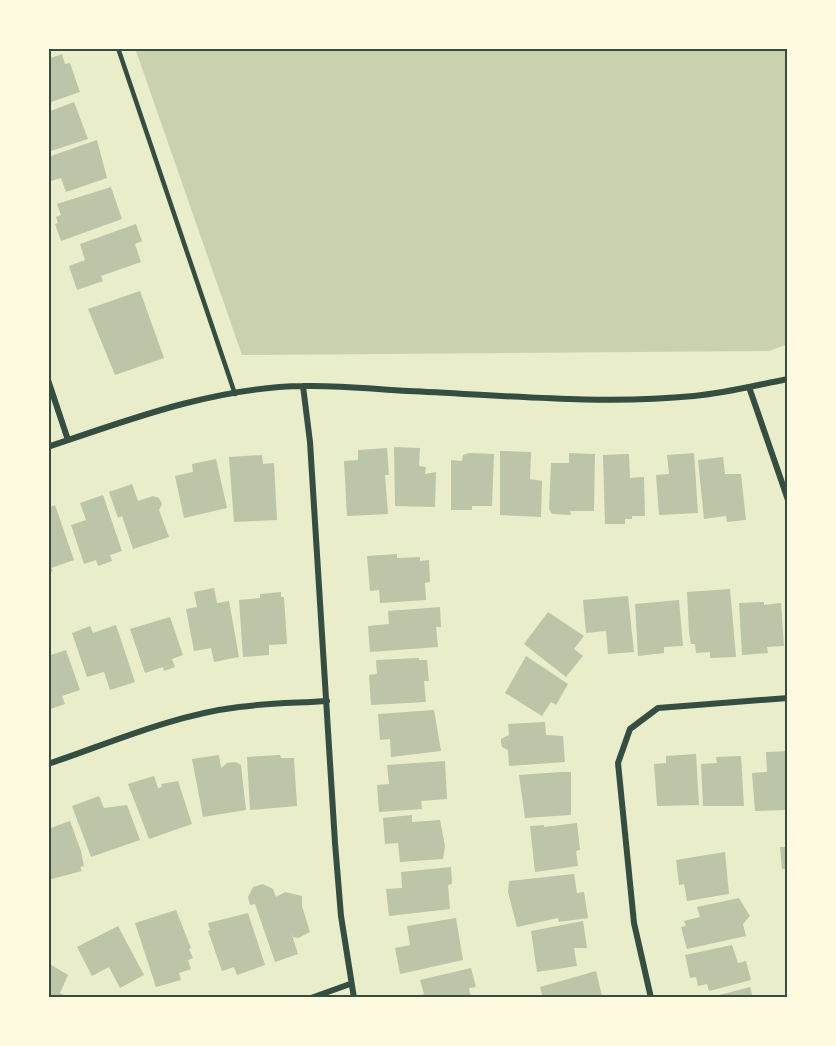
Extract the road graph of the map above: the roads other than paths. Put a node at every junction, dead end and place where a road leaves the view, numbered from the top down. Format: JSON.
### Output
{"nodes":[{"id":1,"x":118,"y":48,"type":"edge"},
{"id":2,"x":788,"y":379,"type":"edge"},
{"id":3,"x":48,"y":380,"type":"edge"},
{"id":4,"x":303,"y":386,"type":"junction"},
{"id":5,"x":749,"y":387,"type":"junction"},
{"id":6,"x":235,"y":394,"type":"junction"},
{"id":7,"x":68,"y":440,"type":"junction"},
{"id":8,"x":48,"y":447,"type":"edge"},
{"id":9,"x":788,"y":500,"type":"edge"},
{"id":10,"x":788,"y":698,"type":"edge"},
{"id":11,"x":327,"y":702,"type":"junction"},
{"id":12,"x":48,"y":764,"type":"edge"},
{"id":13,"x":350,"y":984,"type":"junction"},
{"id":14,"x":311,"y":998,"type":"edge"},
{"id":15,"x":354,"y":998,"type":"edge"},
{"id":16,"x":651,"y":998,"type":"edge"}],
"edges":[{"from":1,"to":6,"type":"lane"},
{"from":2,"to":5,"type":"street"},
{"from":3,"to":7,"type":"street"},
{"from":4,"to":5,"type":"street"},
{"from":4,"to":6,"type":"street"},
{"from":4,"to":11,"type":"street"},
{"from":5,"to":9,"type":"street"},
{"from":6,"to":7,"type":"street"},
{"from":7,"to":8,"type":"street"},
{"from":10,"to":16,"type":"street"},
{"from":11,"to":12,"type":"street"},
{"from":11,"to":13,"type":"street"},
{"from":13,"to":14,"type":"street"},
{"from":13,"to":15,"type":"street"}]}
